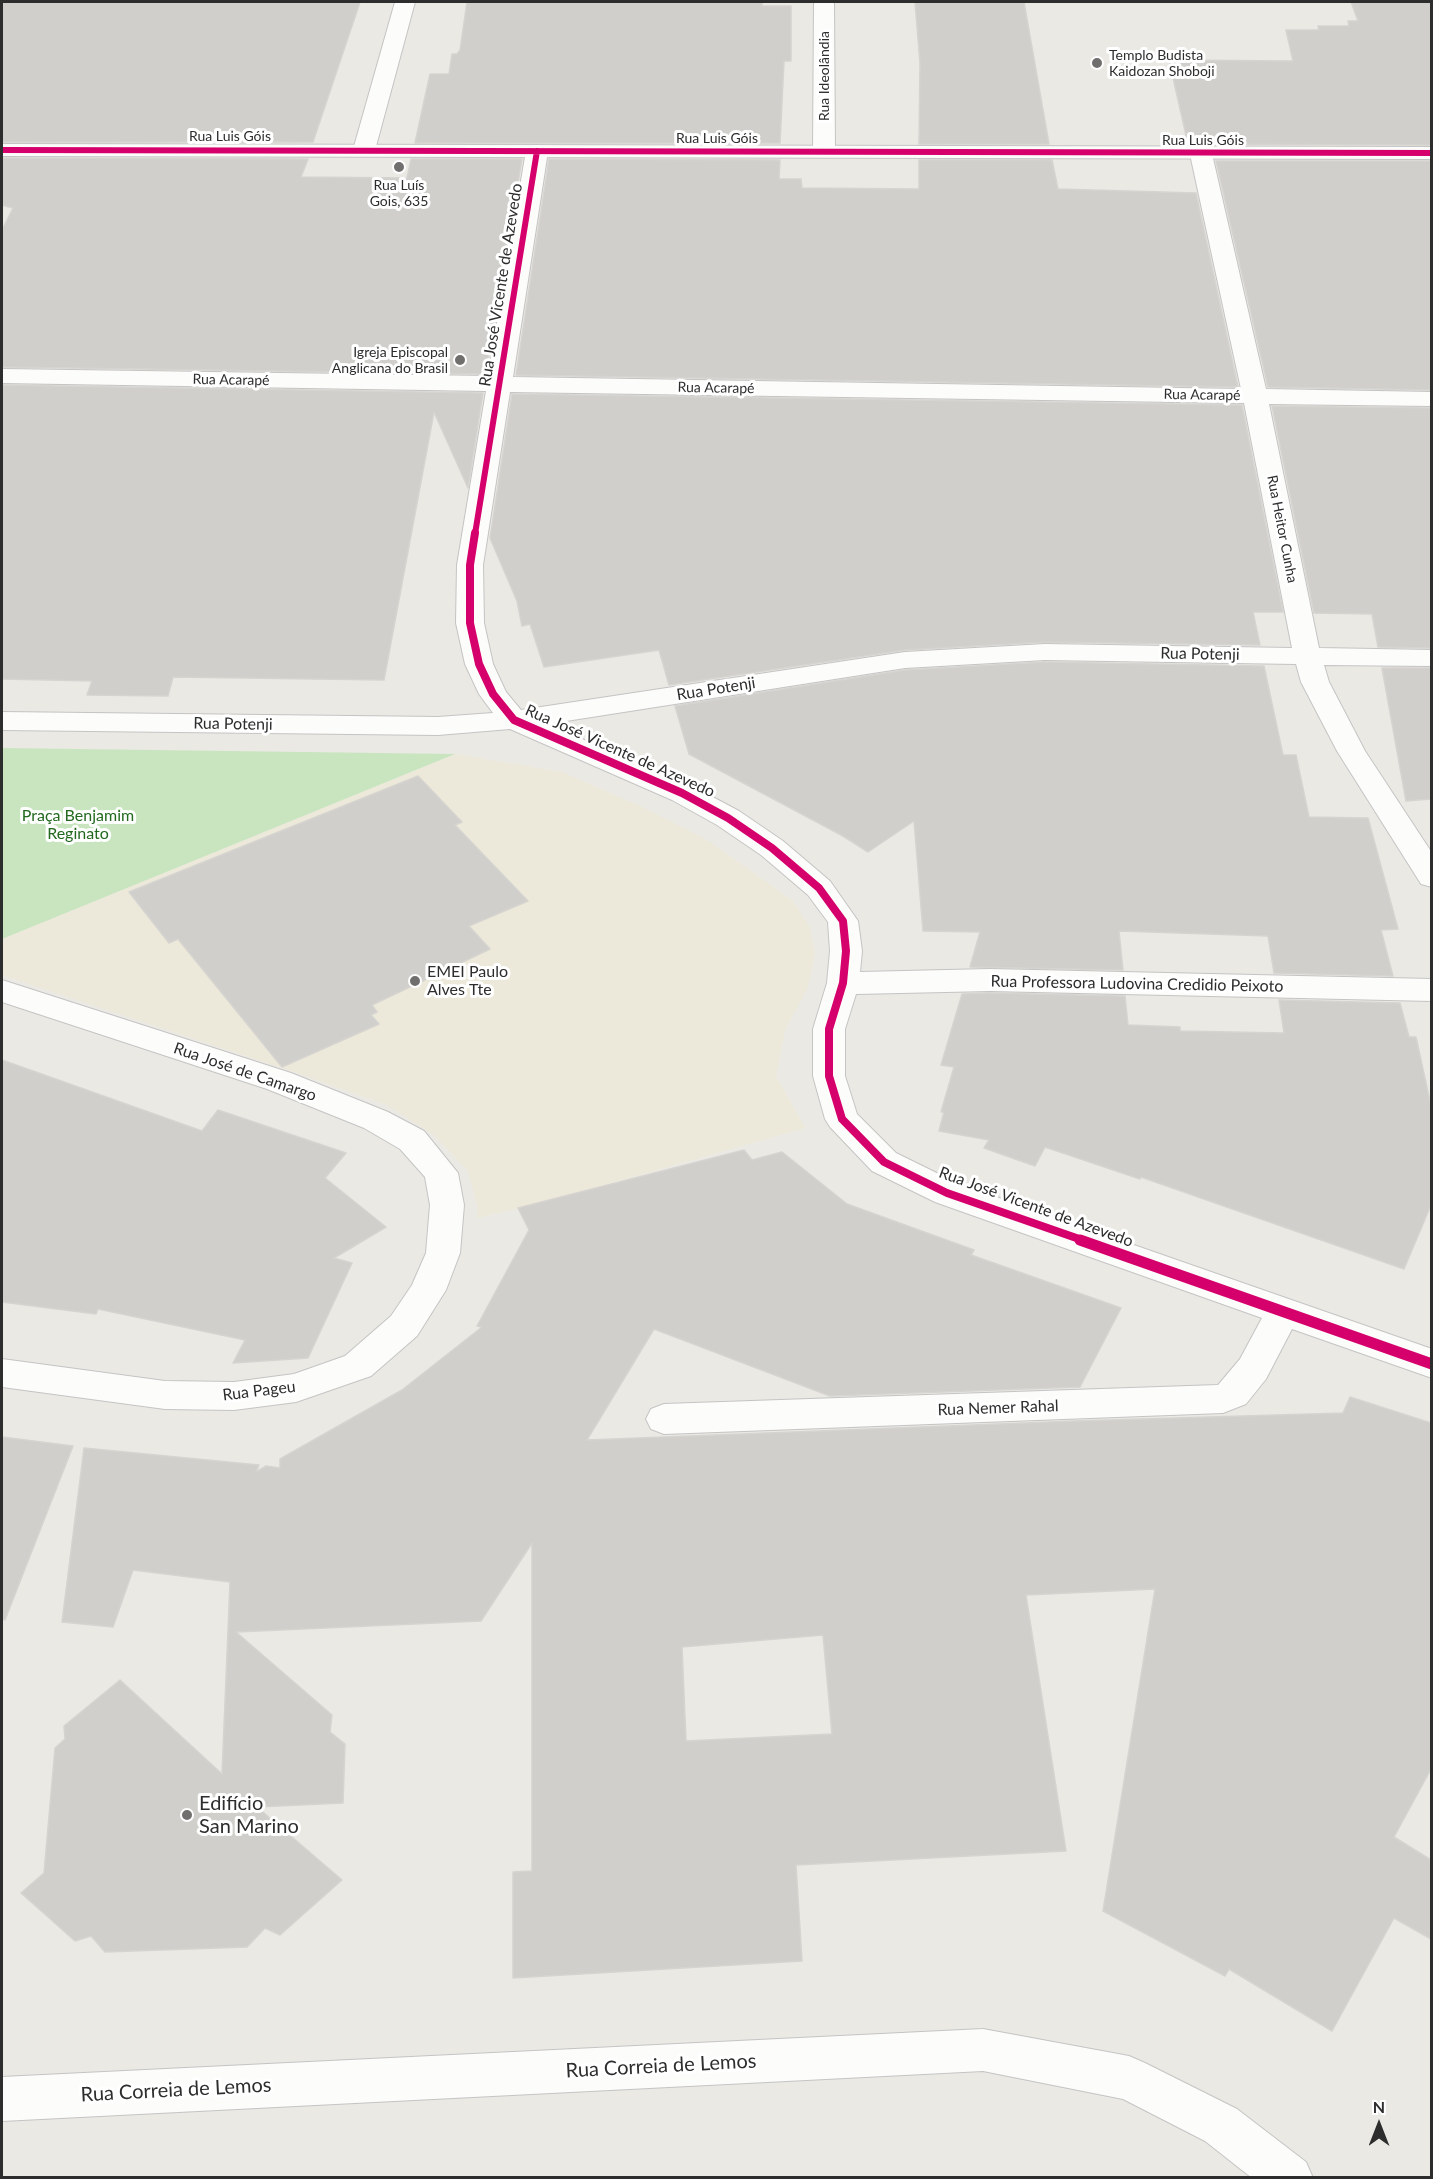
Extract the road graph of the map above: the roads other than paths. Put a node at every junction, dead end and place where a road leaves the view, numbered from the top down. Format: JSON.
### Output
{"nodes":[{"id":1,"x":405,"y":2,"type":"edge"},
{"id":2,"x":824,"y":2,"type":"edge"},
{"id":3,"x":2,"y":150,"type":"edge"},
{"id":4,"x":364,"y":150,"type":"junction"},
{"id":5,"x":537,"y":151,"type":"junction"},
{"id":6,"x":824,"y":151,"type":"junction"},
{"id":7,"x":1431,"y":153,"type":"edge"},
{"id":8,"x":1201,"y":154,"type":"junction"},
{"id":9,"x":2,"y":376,"type":"edge"},
{"id":10,"x":500,"y":385,"type":"junction"},
{"id":11,"x":1255,"y":396,"type":"junction"},
{"id":12,"x":1431,"y":399,"type":"edge"},
{"id":13,"x":1307,"y":655,"type":"junction"},
{"id":14,"x":1431,"y":658,"type":"edge"},
{"id":15,"x":514,"y":720,"type":"junction"},
{"id":16,"x":2,"y":721,"type":"edge"},
{"id":17,"x":1431,"y":877,"type":"edge"},
{"id":18,"x":843,"y":983,"type":"junction"},
{"id":19,"x":1431,"y":990,"type":"edge"},
{"id":20,"x":2,"y":991,"type":"edge"},
{"id":21,"x":447,"y":1205,"type":"joint"},
{"id":22,"x":1284,"y":1311,"type":"junction"},
{"id":23,"x":1431,"y":1364,"type":"edge"},
{"id":24,"x":2,"y":1373,"type":"edge"},
{"id":25,"x":664,"y":1419,"type":"dead end"},
{"id":26,"x":2,"y":2099,"type":"edge"},
{"id":27,"x":1290,"y":2178,"type":"edge"}],
"edges":[{"from":1,"to":4,"type":"street"},
{"from":2,"to":6,"type":"street","name":"Rua Ideolândia"},
{"from":3,"to":4,"type":"street","name":"Rua Luis Góis"},
{"from":4,"to":5,"type":"street","name":"Rua Luis Góis"},
{"from":5,"to":6,"type":"street","name":"Rua Luis Góis"},
{"from":5,"to":10,"type":"street","name":"Rua José Vicente de Azevedo"},
{"from":6,"to":8,"type":"street","name":"Rua Luis Góis"},
{"from":7,"to":8,"type":"street","name":"Rua Luis Góis"},
{"from":8,"to":11,"type":"street","name":"Rua Heitor Cunha"},
{"from":9,"to":10,"type":"street","name":"Rua Acarapé"},
{"from":10,"to":11,"type":"street","name":"Rua Acarapé"},
{"from":10,"to":15,"type":"street","name":"Rua José Vicente de Azevedo"},
{"from":11,"to":12,"type":"street","name":"Rua Acarapé"},
{"from":11,"to":13,"type":"street","name":"Rua Heitor Cunha"},
{"from":13,"to":14,"type":"street","name":"Rua Potenji"},
{"from":13,"to":15,"type":"street","name":"Rua Potenji"},
{"from":13,"to":17,"type":"street","name":"Rua Heitor Cunha"},
{"from":15,"to":16,"type":"street","name":"Rua Potenji"},
{"from":15,"to":18,"type":"street","name":"Rua José Vicente de Azevedo"},
{"from":18,"to":19,"type":"street","name":"Rua Professora Ludovina Credidio Peixoto"},
{"from":18,"to":22,"type":"street","name":"Rua José Vicente de Azevedo"},
{"from":20,"to":21,"type":"street","name":"Rua José de Camargo"},
{"from":21,"to":24,"type":"street","name":"Rua Pageu"},
{"from":22,"to":23,"type":"street","name":"Rua José Vicente de Azevedo"},
{"from":22,"to":25,"type":"street","name":"Rua Nemer Rahal"},
{"from":26,"to":27,"type":"street","name":"Rua Correia de Lemos"}]}
